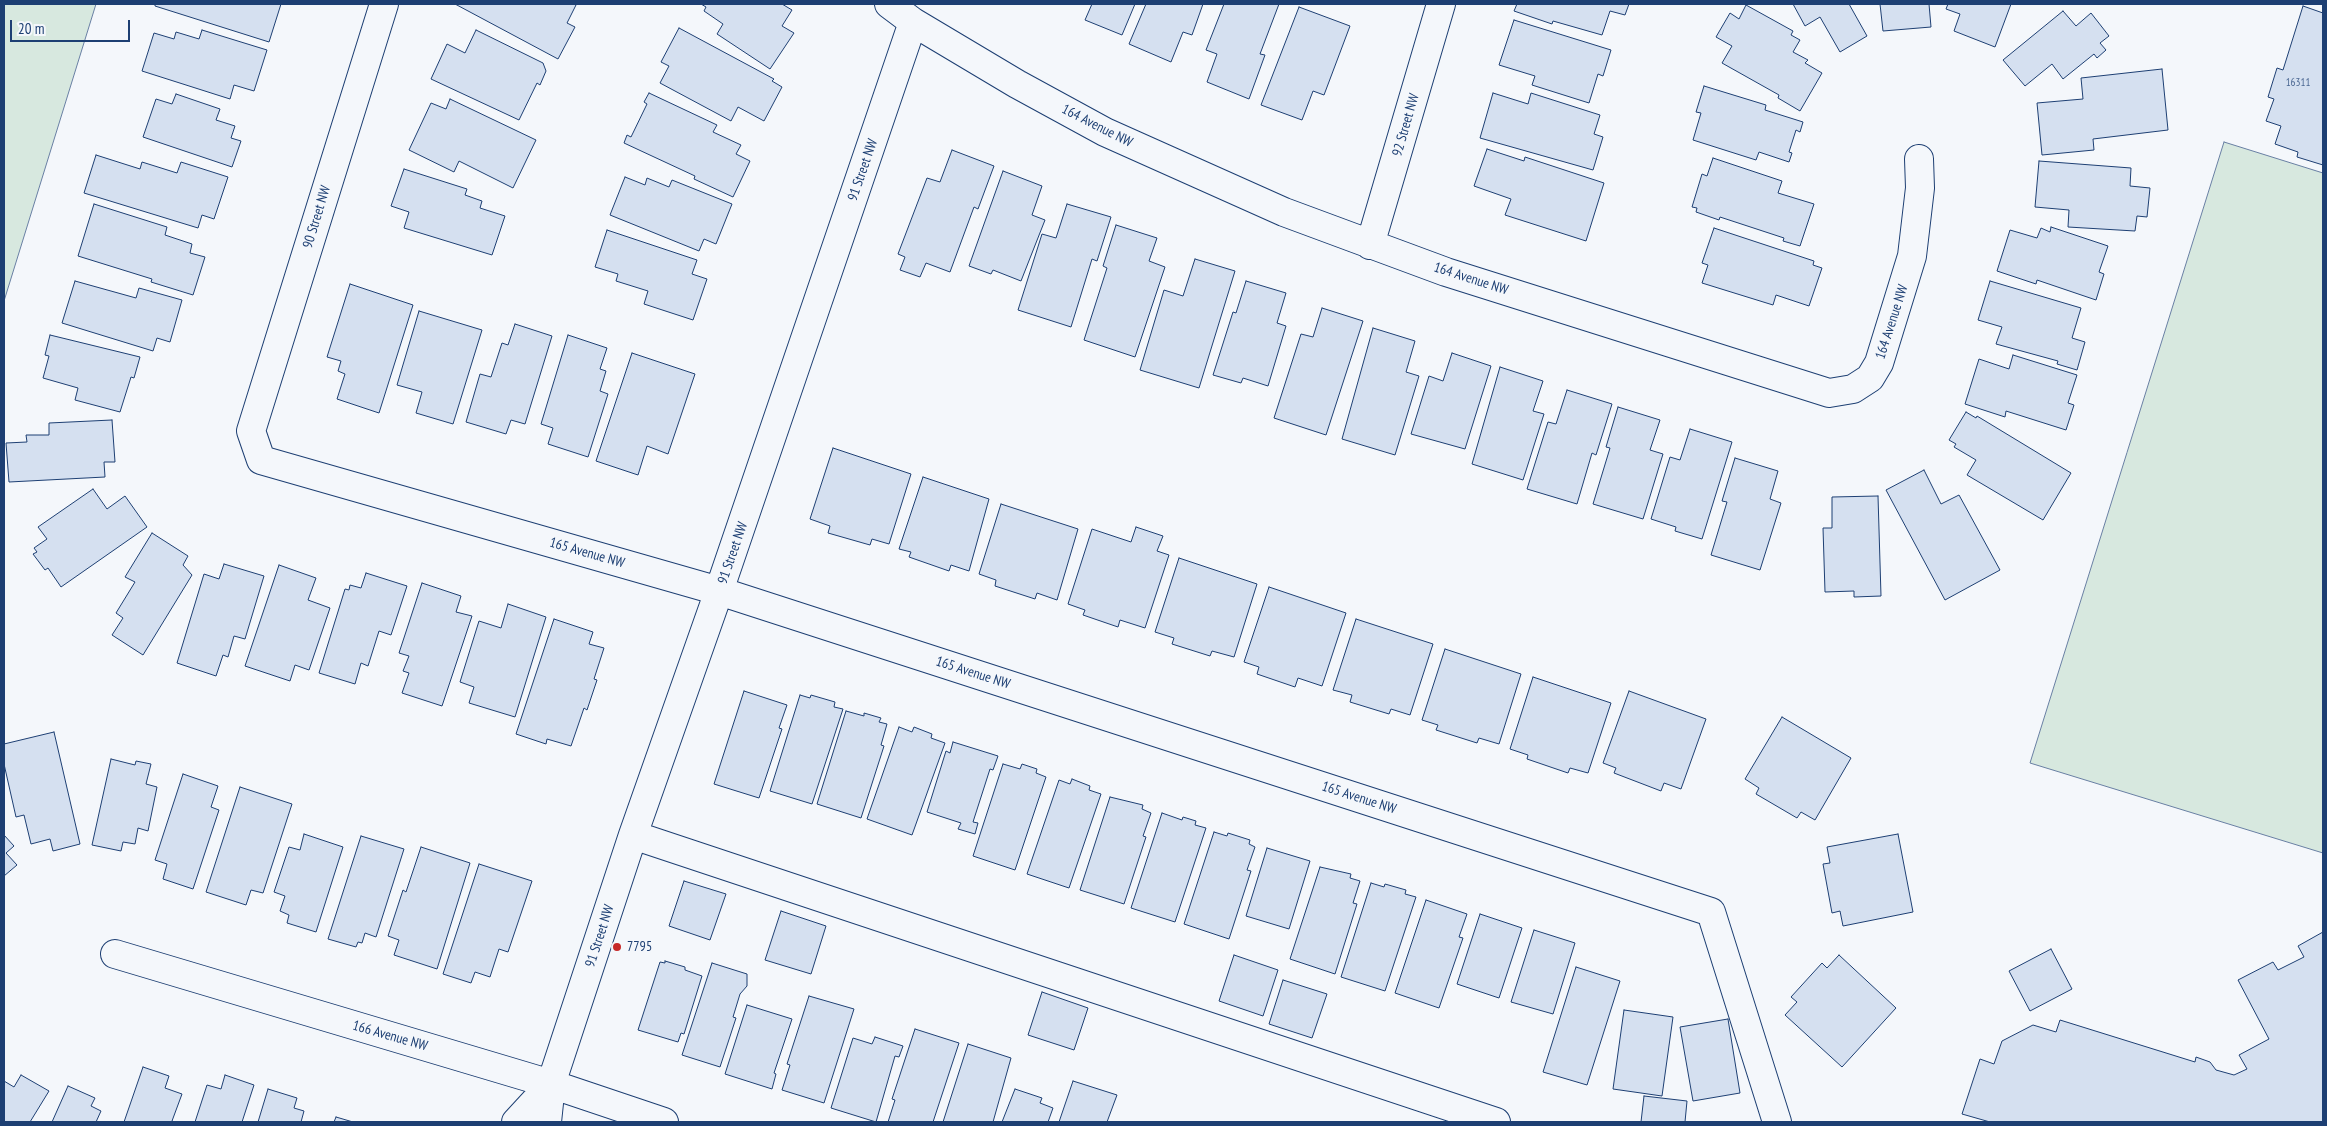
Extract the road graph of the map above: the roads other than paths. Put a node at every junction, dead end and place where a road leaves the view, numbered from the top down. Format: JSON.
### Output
{"nodes":[{"id":1,"x":384,"y":4,"type":"edge"},
{"id":2,"x":889,"y":4,"type":"edge"},
{"id":3,"x":1441,"y":4,"type":"edge"},
{"id":4,"x":913,"y":22,"type":"junction"},
{"id":5,"x":1919,"y":159,"type":"dead end"},
{"id":6,"x":1370,"y":245,"type":"junction"},
{"id":7,"x":251,"y":431,"type":"joint"},
{"id":8,"x":719,"y":591,"type":"junction"},
{"id":9,"x":633,"y":834,"type":"junction"},
{"id":10,"x":115,"y":954,"type":"dead end"},
{"id":11,"x":551,"y":1084,"type":"junction"},
{"id":12,"x":516,"y":1122,"type":"edge"},
{"id":13,"x":547,"y":1122,"type":"edge"},
{"id":14,"x":664,"y":1122,"type":"edge"},
{"id":15,"x":1496,"y":1122,"type":"edge"},
{"id":16,"x":1777,"y":1122,"type":"edge"}],
"edges":[{"from":1,"to":7,"type":"street","name":"90 Street NW"},
{"from":2,"to":4,"type":"street","name":"164 Avenue NW"},
{"from":3,"to":6,"type":"street","name":"92 Street NW"},
{"from":4,"to":6,"type":"street","name":"164 Avenue NW"},
{"from":4,"to":8,"type":"street","name":"91 Street NW"},
{"from":5,"to":6,"type":"street","name":"164 Avenue NW"},
{"from":7,"to":8,"type":"street","name":"165 Avenue NW"},
{"from":8,"to":9,"type":"street","name":"91 Street NW"},
{"from":8,"to":16,"type":"street","name":"165 Avenue NW"},
{"from":9,"to":11,"type":"street","name":"91 Street NW"},
{"from":9,"to":15,"type":"street"},
{"from":10,"to":11,"type":"street","name":"166 Avenue NW"},
{"from":11,"to":12,"type":"street","name":"91 Street NW"},
{"from":11,"to":13,"type":"street","name":"91 Street NW"},
{"from":11,"to":14,"type":"street","name":"166 Avenue NW"}]}
